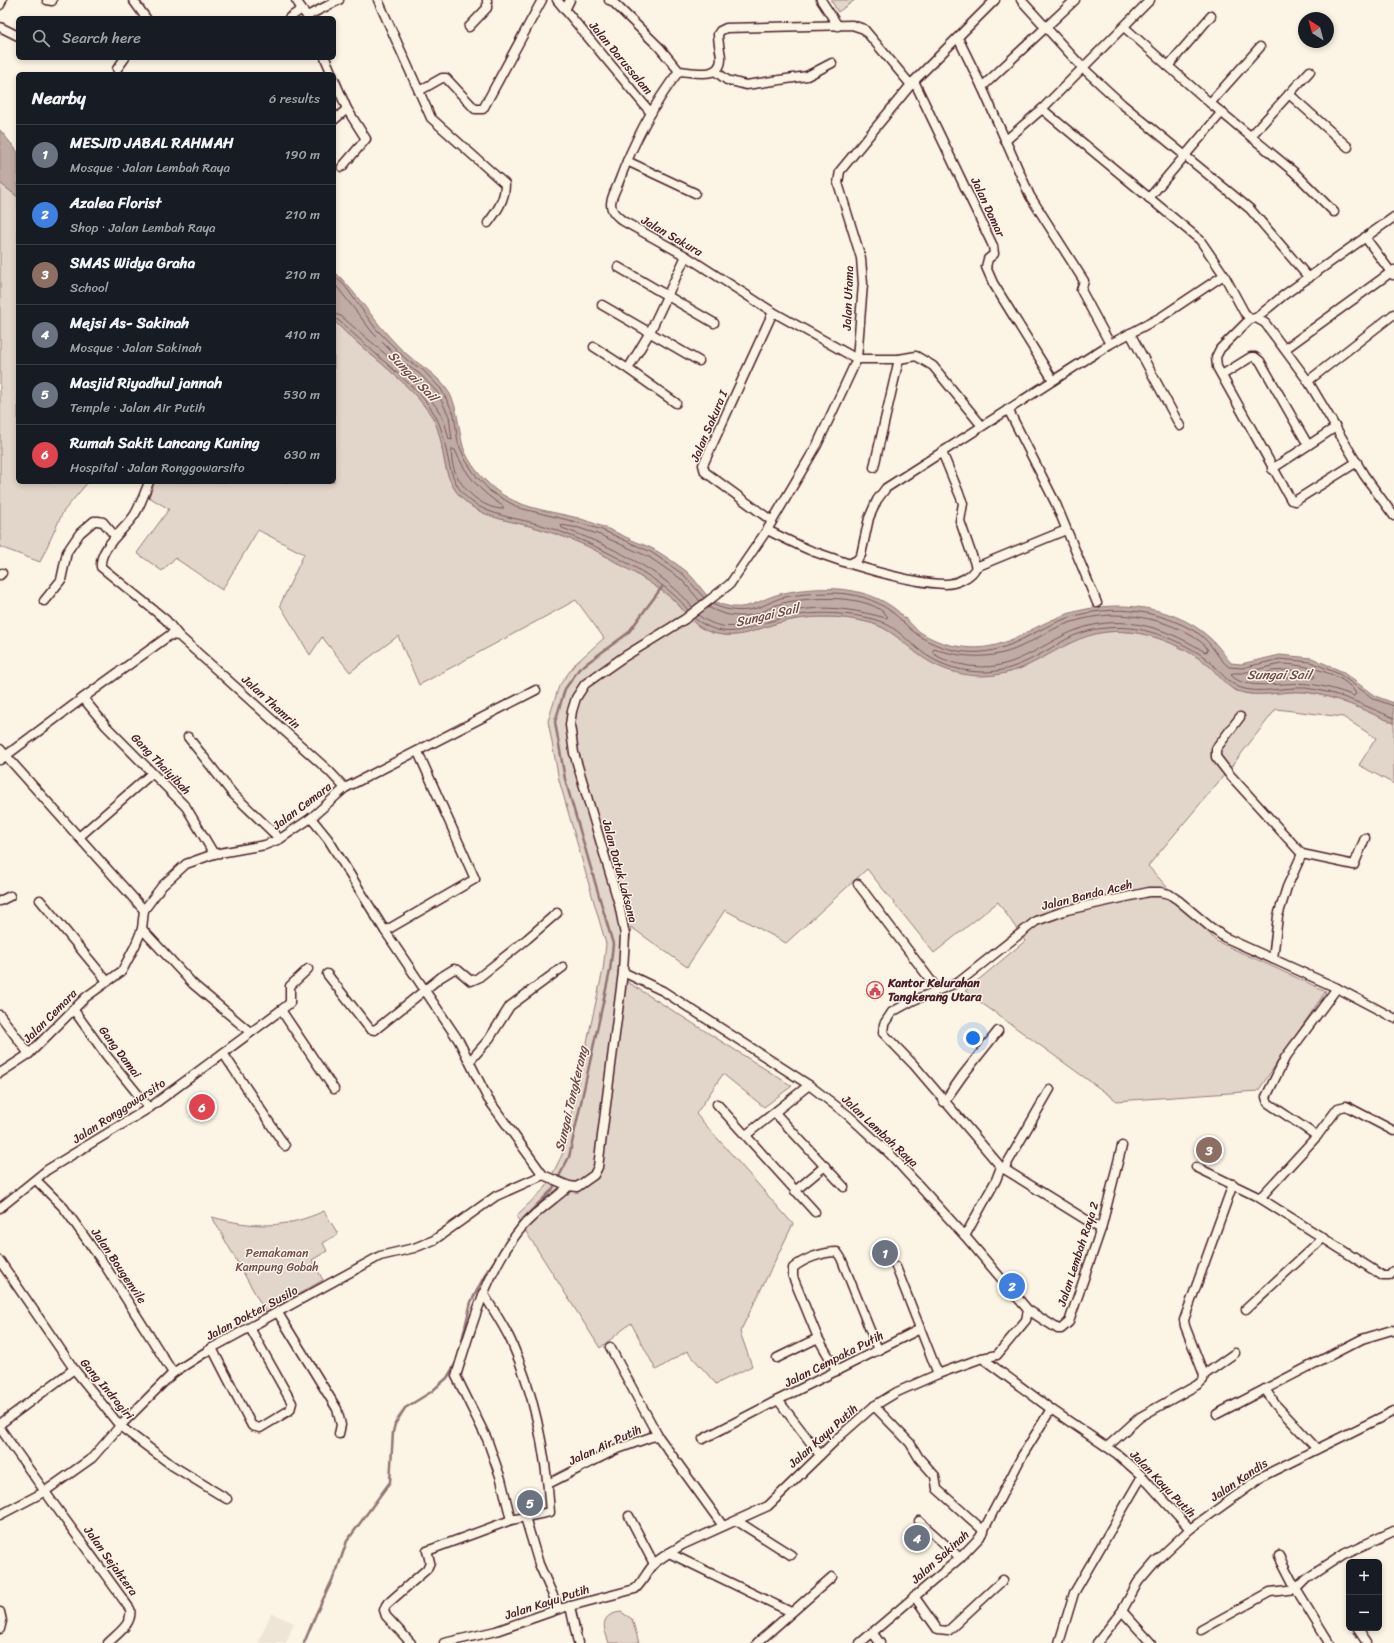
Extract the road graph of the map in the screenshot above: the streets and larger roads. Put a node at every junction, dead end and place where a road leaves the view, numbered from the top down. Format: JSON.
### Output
{"nodes":[{"id":1,"x":2,"y":0,"type":"edge"},
{"id":2,"x":132,"y":0,"type":"edge"},
{"id":3,"x":296,"y":0,"type":"edge"},
{"id":4,"x":339,"y":0,"type":"edge"},
{"id":5,"x":378,"y":0,"type":"edge"},
{"id":6,"x":486,"y":0,"type":"edge"},
{"id":7,"x":542,"y":0,"type":"edge"},
{"id":8,"x":557,"y":0,"type":"edge"},
{"id":9,"x":570,"y":0,"type":"edge"},
{"id":10,"x":609,"y":0,"type":"edge"},
{"id":11,"x":821,"y":0,"type":"edge"},
{"id":12,"x":995,"y":0,"type":"edge"},
{"id":13,"x":1021,"y":0,"type":"edge"},
{"id":14,"x":1075,"y":0,"type":"edge"},
{"id":15,"x":1150,"y":0,"type":"edge"},
{"id":16,"x":0,"y":5,"type":"edge"},
{"id":17,"x":565,"y":10,"type":"junction"},
{"id":18,"x":305,"y":14,"type":"edge"},
{"id":19,"x":144,"y":16,"type":"edge"},
{"id":20,"x":1211,"y":16,"type":"dead end"},
{"id":21,"x":838,"y":26,"type":"junction"},
{"id":22,"x":0,"y":27,"type":"edge"},
{"id":23,"x":469,"y":27,"type":"dead end"},
{"id":24,"x":1124,"y":27,"type":"junction"},
{"id":25,"x":1046,"y":28,"type":"junction"},
{"id":26,"x":16,"y":35,"type":"edge"},
{"id":27,"x":958,"y":38,"type":"junction"},
{"id":28,"x":1260,"y":46,"type":"dead end"},
{"id":29,"x":123,"y":60,"type":"edge"},
{"id":30,"x":326,"y":60,"type":"edge"},
{"id":31,"x":832,"y":63,"type":"dead end"},
{"id":32,"x":1168,"y":66,"type":"junction"},
{"id":33,"x":1083,"y":68,"type":"junction"},
{"id":34,"x":117,"y":69,"type":"dead end"},
{"id":35,"x":1310,"y":70,"type":"dead end"},
{"id":36,"x":679,"y":71,"type":"junction"},
{"id":37,"x":715,"y":71,"type":"junction"},
{"id":38,"x":331,"y":72,"type":"edge"},
{"id":39,"x":913,"y":83,"type":"junction"},
{"id":40,"x":336,"y":84,"type":"edge"},
{"id":41,"x":982,"y":87,"type":"junction"},
{"id":42,"x":419,"y":91,"type":"junction"},
{"id":43,"x":1289,"y":94,"type":"junction"},
{"id":44,"x":1210,"y":103,"type":"junction"},
{"id":45,"x":347,"y":109,"type":"junction"},
{"id":46,"x":1042,"y":109,"type":"junction"},
{"id":47,"x":1222,"y":112,"type":"junction"},
{"id":48,"x":651,"y":113,"type":"junction"},
{"id":49,"x":336,"y":118,"type":"edge"},
{"id":50,"x":1251,"y":136,"type":"junction"},
{"id":51,"x":1005,"y":141,"type":"junction"},
{"id":52,"x":1348,"y":147,"type":"dead end"},
{"id":53,"x":1186,"y":155,"type":"junction"},
{"id":54,"x":627,"y":160,"type":"junction"},
{"id":55,"x":342,"y":167,"type":"dead end"},
{"id":56,"x":695,"y":193,"type":"dead end"},
{"id":57,"x":1149,"y":198,"type":"junction"},
{"id":58,"x":1334,"y":212,"type":"dead end"},
{"id":59,"x":1394,"y":217,"type":"edge"},
{"id":60,"x":488,"y":223,"type":"dead end"},
{"id":61,"x":1365,"y":237,"type":"junction"},
{"id":62,"x":686,"y":256,"type":"junction"},
{"id":63,"x":618,"y":267,"type":"dead end"},
{"id":64,"x":1393,"y":273,"type":"edge"},
{"id":65,"x":1224,"y":275,"type":"junction"},
{"id":66,"x":1308,"y":278,"type":"junction"},
{"id":67,"x":667,"y":296,"type":"junction"},
{"id":68,"x":602,"y":305,"type":"dead end"},
{"id":69,"x":772,"y":312,"type":"junction"},
{"id":70,"x":1394,"y":314,"type":"edge"},
{"id":71,"x":1253,"y":319,"type":"junction"},
{"id":72,"x":714,"y":323,"type":"dead end"},
{"id":73,"x":650,"y":332,"type":"junction"},
{"id":74,"x":1130,"y":333,"type":"junction"},
{"id":75,"x":1110,"y":344,"type":"junction"},
{"id":76,"x":594,"y":347,"type":"dead end"},
{"id":77,"x":1285,"y":349,"type":"junction"},
{"id":78,"x":857,"y":359,"type":"junction"},
{"id":79,"x":899,"y":359,"type":"junction"},
{"id":80,"x":699,"y":362,"type":"dead end"},
{"id":81,"x":628,"y":369,"type":"junction"},
{"id":82,"x":1222,"y":375,"type":"junction"},
{"id":83,"x":1054,"y":380,"type":"junction"},
{"id":84,"x":1308,"y":381,"type":"junction"},
{"id":85,"x":676,"y":403,"type":"dead end"},
{"id":86,"x":1008,"y":409,"type":"junction"},
{"id":87,"x":982,"y":426,"type":"junction"},
{"id":88,"x":1180,"y":426,"type":"dead end"},
{"id":89,"x":1336,"y":427,"type":"junction"},
{"id":90,"x":1308,"y":445,"type":"junction"},
{"id":91,"x":942,"y":452,"type":"junction"},
{"id":92,"x":1357,"y":462,"type":"junction"},
{"id":93,"x":874,"y":467,"type":"dead end"},
{"id":94,"x":1272,"y":469,"type":"junction"},
{"id":95,"x":148,"y":484,"type":"edge"},
{"id":96,"x":1394,"y":516,"type":"edge"},
{"id":97,"x":772,"y":521,"type":"junction"},
{"id":98,"x":767,"y":530,"type":"junction"},
{"id":99,"x":1066,"y":530,"type":"junction"},
{"id":100,"x":115,"y":536,"type":"junction"},
{"id":101,"x":851,"y":563,"type":"junction"},
{"id":102,"x":976,"y":567,"type":"junction"},
{"id":103,"x":716,"y":596,"type":"joint"},
{"id":104,"x":44,"y":600,"type":"dead end"},
{"id":105,"x":1097,"y":603,"type":"dead end"},
{"id":106,"x":179,"y":636,"type":"junction"},
{"id":107,"x":536,"y":690,"type":"dead end"},
{"id":108,"x":83,"y":698,"type":"junction"},
{"id":109,"x":1240,"y":717,"type":"dead end"},
{"id":110,"x":188,"y":737,"type":"dead end"},
{"id":111,"x":418,"y":752,"type":"junction"},
{"id":112,"x":2,"y":755,"type":"edge"},
{"id":113,"x":151,"y":774,"type":"junction"},
{"id":114,"x":344,"y":788,"type":"junction"},
{"id":115,"x":311,"y":818,"type":"junction"},
{"id":116,"x":79,"y":837,"type":"junction"},
{"id":117,"x":1365,"y":838,"type":"dead end"},
{"id":118,"x":280,"y":839,"type":"junction"},
{"id":119,"x":214,"y":854,"type":"junction"},
{"id":120,"x":1302,"y":854,"type":"junction"},
{"id":121,"x":858,"y":884,"type":"dead end"},
{"id":122,"x":10,"y":896,"type":"dead end"},
{"id":123,"x":40,"y":900,"type":"dead end"},
{"id":124,"x":0,"y":901,"type":"edge"},
{"id":125,"x":144,"y":910,"type":"junction"},
{"id":126,"x":557,"y":913,"type":"dead end"},
{"id":127,"x":142,"y":929,"type":"junction"},
{"id":128,"x":386,"y":931,"type":"junction"},
{"id":129,"x":1273,"y":959,"type":"junction"},
{"id":130,"x":563,"y":967,"type":"dead end"},
{"id":131,"x":308,"y":969,"type":"dead end"},
{"id":132,"x":623,"y":972,"type":"junction"},
{"id":133,"x":327,"y":974,"type":"dead end"},
{"id":134,"x":107,"y":981,"type":"junction"},
{"id":135,"x":945,"y":987,"type":"junction"},
{"id":136,"x":1337,"y":988,"type":"junction"},
{"id":137,"x":426,"y":990,"type":"junction"},
{"id":138,"x":73,"y":1009,"type":"junction"},
{"id":139,"x":281,"y":1010,"type":"junction"},
{"id":140,"x":0,"y":1015,"type":"edge"},
{"id":141,"x":1394,"y":1018,"type":"edge"},
{"id":142,"x":998,"y":1031,"type":"dead end"},
{"id":143,"x":250,"y":1032,"type":"junction"},
{"id":144,"x":223,"y":1053,"type":"junction"},
{"id":145,"x":29,"y":1054,"type":"junction"},
{"id":146,"x":470,"y":1060,"type":"junction"},
{"id":147,"x":0,"y":1073,"type":"edge"},
{"id":148,"x":809,"y":1084,"type":"junction"},
{"id":149,"x":334,"y":1089,"type":"dead end"},
{"id":150,"x":1050,"y":1090,"type":"dead end"},
{"id":151,"x":944,"y":1102,"type":"junction"},
{"id":152,"x":717,"y":1104,"type":"dead end"},
{"id":153,"x":149,"y":1108,"type":"junction"},
{"id":154,"x":775,"y":1113,"type":"junction"},
{"id":155,"x":1394,"y":1131,"type":"edge"},
{"id":156,"x":746,"y":1135,"type":"junction"},
{"id":157,"x":1318,"y":1136,"type":"junction"},
{"id":158,"x":285,"y":1146,"type":"dead end"},
{"id":159,"x":1122,"y":1146,"type":"dead end"},
{"id":160,"x":825,"y":1166,"type":"junction"},
{"id":161,"x":1196,"y":1166,"type":"dead end"},
{"id":162,"x":1002,"y":1168,"type":"junction"},
{"id":163,"x":544,"y":1175,"type":"junction"},
{"id":164,"x":36,"y":1180,"type":"junction"},
{"id":165,"x":1232,"y":1184,"type":"junction"},
{"id":166,"x":565,"y":1185,"type":"junction"},
{"id":167,"x":844,"y":1187,"type":"dead end"},
{"id":168,"x":795,"y":1191,"type":"junction"},
{"id":169,"x":1260,"y":1198,"type":"junction"},
{"id":170,"x":0,"y":1208,"type":"edge"},
{"id":171,"x":815,"y":1212,"type":"dead end"},
{"id":172,"x":1101,"y":1229,"type":"junction"},
{"id":173,"x":965,"y":1236,"type":"junction"},
{"id":174,"x":1323,"y":1238,"type":"junction"},
{"id":175,"x":0,"y":1261,"type":"edge"},
{"id":176,"x":896,"y":1267,"type":"dead end"},
{"id":177,"x":1394,"y":1271,"type":"edge"},
{"id":178,"x":483,"y":1293,"type":"junction"},
{"id":179,"x":1246,"y":1309,"type":"dead end"},
{"id":180,"x":1028,"y":1310,"type":"junction"},
{"id":181,"x":278,"y":1313,"type":"junction"},
{"id":182,"x":250,"y":1328,"type":"junction"},
{"id":183,"x":920,"y":1330,"type":"junction"},
{"id":184,"x":1394,"y":1331,"type":"edge"},
{"id":185,"x":818,"y":1338,"type":"junction"},
{"id":186,"x":610,"y":1347,"type":"dead end"},
{"id":187,"x":212,"y":1348,"type":"junction"},
{"id":188,"x":878,"y":1350,"type":"junction"},
{"id":189,"x":1235,"y":1354,"type":"dead end"},
{"id":190,"x":777,"y":1358,"type":"dead end"},
{"id":191,"x":982,"y":1358,"type":"junction"},
{"id":192,"x":74,"y":1368,"type":"junction"},
{"id":193,"x":837,"y":1371,"type":"junction"},
{"id":194,"x":172,"y":1373,"type":"junction"},
{"id":195,"x":938,"y":1374,"type":"junction"},
{"id":196,"x":1204,"y":1375,"type":"junction"},
{"id":197,"x":1265,"y":1389,"type":"junction"},
{"id":198,"x":778,"y":1400,"type":"junction"},
{"id":199,"x":874,"y":1406,"type":"junction"},
{"id":200,"x":1051,"y":1409,"type":"junction"},
{"id":201,"x":1394,"y":1411,"type":"edge"},
{"id":202,"x":1217,"y":1414,"type":"dead end"},
{"id":203,"x":0,"y":1424,"type":"edge"},
{"id":204,"x":120,"y":1426,"type":"junction"},
{"id":205,"x":0,"y":1428,"type":"edge"},
{"id":206,"x":339,"y":1434,"type":"dead end"},
{"id":207,"x":658,"y":1436,"type":"junction"},
{"id":208,"x":703,"y":1439,"type":"dead end"},
{"id":209,"x":1107,"y":1447,"type":"junction"},
{"id":210,"x":1317,"y":1449,"type":"junction"},
{"id":211,"x":820,"y":1455,"type":"junction"},
{"id":212,"x":1142,"y":1476,"type":"junction"},
{"id":213,"x":548,"y":1484,"type":"junction"},
{"id":214,"x":44,"y":1492,"type":"junction"},
{"id":215,"x":227,"y":1499,"type":"dead end"},
{"id":216,"x":0,"y":1515,"type":"edge"},
{"id":217,"x":629,"y":1516,"type":"dead end"},
{"id":218,"x":525,"y":1517,"type":"junction"},
{"id":219,"x":511,"y":1520,"type":"junction"},
{"id":220,"x":737,"y":1521,"type":"junction"},
{"id":221,"x":919,"y":1521,"type":"dead end"},
{"id":222,"x":723,"y":1526,"type":"junction"},
{"id":223,"x":1190,"y":1529,"type":"junction"},
{"id":224,"x":984,"y":1531,"type":"junction"},
{"id":225,"x":1394,"y":1531,"type":"edge"},
{"id":226,"x":669,"y":1553,"type":"junction"},
{"id":227,"x":791,"y":1555,"type":"dead end"},
{"id":228,"x":1279,"y":1556,"type":"dead end"},
{"id":229,"x":960,"y":1558,"type":"junction"},
{"id":230,"x":654,"y":1564,"type":"junction"},
{"id":231,"x":832,"y":1577,"type":"dead end"},
{"id":232,"x":1003,"y":1580,"type":"dead end"},
{"id":233,"x":1296,"y":1589,"type":"junction"},
{"id":234,"x":914,"y":1596,"type":"junction"},
{"id":235,"x":570,"y":1606,"type":"junction"},
{"id":236,"x":559,"y":1609,"type":"junction"},
{"id":237,"x":1122,"y":1611,"type":"junction"},
{"id":238,"x":0,"y":1612,"type":"edge"},
{"id":239,"x":791,"y":1612,"type":"junction"},
{"id":240,"x":0,"y":1629,"type":"edge"},
{"id":241,"x":1201,"y":1630,"type":"dead end"},
{"id":242,"x":1360,"y":1631,"type":"edge"},
{"id":243,"x":872,"y":1632,"type":"junction"},
{"id":244,"x":108,"y":1643,"type":"edge"},
{"id":245,"x":411,"y":1643,"type":"edge"},
{"id":246,"x":444,"y":1643,"type":"edge"},
{"id":247,"x":578,"y":1643,"type":"edge"},
{"id":248,"x":757,"y":1643,"type":"edge"},
{"id":249,"x":860,"y":1643,"type":"edge"},
{"id":250,"x":880,"y":1643,"type":"edge"},
{"id":251,"x":1059,"y":1643,"type":"edge"},
{"id":252,"x":1097,"y":1643,"type":"edge"},
{"id":253,"x":1151,"y":1643,"type":"edge"},
{"id":254,"x":1329,"y":1643,"type":"edge"},
{"id":255,"x":1367,"y":1643,"type":"edge"}],
"edges":[{"from":1,"to":16,"type":"street"},
{"from":2,"to":19,"type":"street"},
{"from":3,"to":18,"type":"street"},
{"from":4,"to":18,"type":"street"},
{"from":5,"to":42,"type":"street"},
{"from":6,"to":23,"type":"street"},
{"from":7,"to":42,"type":"street"},
{"from":8,"to":17,"type":"street","name":"Jalan Darussalam"},
{"from":9,"to":17,"type":"street"},
{"from":10,"to":36,"type":"street"},
{"from":11,"to":21,"type":"street"},
{"from":12,"to":27,"type":"street","name":"Jalan Utama"},
{"from":13,"to":25,"type":"street"},
{"from":14,"to":25,"type":"street"},
{"from":15,"to":24,"type":"street"},
{"from":17,"to":48,"type":"street","name":"Jalan Darussalam"},
{"from":20,"to":32,"type":"street"},
{"from":21,"to":37,"type":"street"},
{"from":21,"to":39,"type":"street"},
{"from":22,"to":26,"type":"street"},
{"from":24,"to":32,"type":"street"},
{"from":24,"to":33,"type":"street"},
{"from":25,"to":33,"type":"street"},
{"from":25,"to":41,"type":"street"},
{"from":27,"to":39,"type":"street","name":"Jalan Utama"},
{"from":27,"to":41,"type":"street"},
{"from":28,"to":44,"type":"street"},
{"from":29,"to":34,"type":"street"},
{"from":30,"to":38,"type":"street"},
{"from":31,"to":37,"type":"street"},
{"from":32,"to":44,"type":"street"},
{"from":33,"to":46,"type":"street"},
{"from":33,"to":53,"type":"street"},
{"from":35,"to":43,"type":"street"},
{"from":36,"to":37,"type":"street"},
{"from":36,"to":48,"type":"street","name":"Jalan Sakura"},
{"from":39,"to":78,"type":"street","name":"Jalan Utama"},
{"from":39,"to":83,"type":"street","name":"Jalan Damar"},
{"from":40,"to":45,"type":"street"},
{"from":41,"to":51,"type":"street"},
{"from":42,"to":60,"type":"street"},
{"from":43,"to":50,"type":"street"},
{"from":43,"to":52,"type":"street"},
{"from":44,"to":47,"type":"street"},
{"from":45,"to":49,"type":"street"},
{"from":45,"to":55,"type":"street"},
{"from":46,"to":51,"type":"street"},
{"from":46,"to":57,"type":"street"},
{"from":47,"to":50,"type":"street"},
{"from":47,"to":53,"type":"street"},
{"from":48,"to":54,"type":"street","name":"Jalan Sakura"},
{"from":50,"to":58,"type":"street"},
{"from":51,"to":75,"type":"street"},
{"from":53,"to":57,"type":"street"},
{"from":53,"to":66,"type":"street"},
{"from":54,"to":56,"type":"street"},
{"from":54,"to":62,"type":"street","name":"Jalan Sakura"},
{"from":57,"to":65,"type":"street"},
{"from":59,"to":61,"type":"street"},
{"from":61,"to":64,"type":"street"},
{"from":61,"to":66,"type":"street"},
{"from":62,"to":67,"type":"street"},
{"from":62,"to":69,"type":"street","name":"Jalan Sakura"},
{"from":63,"to":67,"type":"street"},
{"from":64,"to":77,"type":"street"},
{"from":65,"to":71,"type":"street"},
{"from":65,"to":74,"type":"street"},
{"from":66,"to":71,"type":"street"},
{"from":67,"to":72,"type":"street"},
{"from":67,"to":73,"type":"street"},
{"from":68,"to":73,"type":"street"},
{"from":69,"to":78,"type":"street","name":"Jalan Sakura"},
{"from":69,"to":97,"type":"street","name":"Jalan Sakura I"},
{"from":70,"to":84,"type":"street"},
{"from":71,"to":77,"type":"street"},
{"from":71,"to":82,"type":"street"},
{"from":73,"to":80,"type":"street"},
{"from":73,"to":81,"type":"street"},
{"from":74,"to":75,"type":"street"},
{"from":74,"to":88,"type":"street"},
{"from":75,"to":83,"type":"street"},
{"from":76,"to":81,"type":"street"},
{"from":77,"to":84,"type":"street"},
{"from":78,"to":79,"type":"street"},
{"from":78,"to":97,"type":"street","name":"Jalan Utama"},
{"from":79,"to":87,"type":"street"},
{"from":79,"to":93,"type":"street"},
{"from":81,"to":85,"type":"street"},
{"from":82,"to":90,"type":"street"},
{"from":82,"to":94,"type":"street"},
{"from":83,"to":86,"type":"street"},
{"from":84,"to":89,"type":"street"},
{"from":86,"to":87,"type":"street"},
{"from":86,"to":99,"type":"street"},
{"from":87,"to":91,"type":"street"},
{"from":89,"to":90,"type":"street"},
{"from":89,"to":92,"type":"street"},
{"from":90,"to":94,"type":"street"},
{"from":91,"to":101,"type":"street"},
{"from":91,"to":102,"type":"street"},
{"from":92,"to":94,"type":"street"},
{"from":92,"to":96,"type":"street"},
{"from":95,"to":100,"type":"street","name":"Jalan Thamrin"},
{"from":97,"to":98,"type":"street","name":"Jalan Utama"},
{"from":98,"to":101,"type":"street"},
{"from":98,"to":103,"type":"street","name":"Jalan Utama"},
{"from":99,"to":102,"type":"street"},
{"from":99,"to":105,"type":"street"},
{"from":100,"to":104,"type":"street"},
{"from":100,"to":106,"type":"street","name":"Jalan Thamrin"},
{"from":101,"to":102,"type":"street"},
{"from":103,"to":132,"type":"street","name":"Jalan Datuk Laksana"},
{"from":106,"to":108,"type":"street"},
{"from":106,"to":114,"type":"street","name":"Jalan Thamrin"},
{"from":107,"to":111,"type":"street","name":"Jalan Cemara"},
{"from":108,"to":112,"type":"street"},
{"from":108,"to":113,"type":"street","name":"Gang Thaiyibah"},
{"from":109,"to":120,"type":"street"},
{"from":110,"to":118,"type":"street"},
{"from":111,"to":114,"type":"street","name":"Jalan Cemara"},
{"from":111,"to":128,"type":"street"},
{"from":112,"to":116,"type":"street"},
{"from":113,"to":116,"type":"street"},
{"from":113,"to":119,"type":"street","name":"Gang Thaiyibah"},
{"from":114,"to":115,"type":"street","name":"Jalan Cemara"},
{"from":115,"to":118,"type":"street","name":"Jalan Cemara"},
{"from":115,"to":128,"type":"street"},
{"from":116,"to":125,"type":"street"},
{"from":117,"to":120,"type":"street"},
{"from":118,"to":119,"type":"street","name":"Jalan Cemara"},
{"from":119,"to":125,"type":"street","name":"Jalan Cemara"},
{"from":120,"to":129,"type":"street"},
{"from":121,"to":135,"type":"street"},
{"from":122,"to":124,"type":"street"},
{"from":123,"to":134,"type":"street"},
{"from":125,"to":127,"type":"street","name":"Jalan Cemara"},
{"from":126,"to":137,"type":"street"},
{"from":127,"to":134,"type":"street","name":"Jalan Cemara"},
{"from":127,"to":143,"type":"street"},
{"from":128,"to":137,"type":"street"},
{"from":129,"to":135,"type":"street","name":"Jalan Banda Aceh"},
{"from":129,"to":136,"type":"street","name":"Jalan Banda Aceh"},
{"from":130,"to":146,"type":"street"},
{"from":131,"to":139,"type":"street"},
{"from":132,"to":148,"type":"street","name":"Jalan Lembah Raya"},
{"from":132,"to":166,"type":"street","name":"Jalan Datuk Laksana"},
{"from":133,"to":137,"type":"street"},
{"from":134,"to":138,"type":"street","name":"Jalan Cemara"},
{"from":135,"to":151,"type":"street","name":"Jalan Banda Aceh"},
{"from":136,"to":141,"type":"street","name":"Jalan Banda Aceh"},
{"from":136,"to":157,"type":"street"},
{"from":137,"to":146,"type":"street"},
{"from":138,"to":145,"type":"street","name":"Jalan Cemara"},
{"from":138,"to":153,"type":"street","name":"Gang Damai"},
{"from":139,"to":143,"type":"street","name":"Jalan Ronggowarsito"},
{"from":139,"to":149,"type":"street"},
{"from":140,"to":145,"type":"street"},
{"from":142,"to":151,"type":"street"},
{"from":143,"to":144,"type":"street","name":"Jalan Ronggowarsito"},
{"from":144,"to":153,"type":"street","name":"Jalan Ronggowarsito"},
{"from":144,"to":158,"type":"street"},
{"from":145,"to":147,"type":"street","name":"Jalan Cemara"},
{"from":146,"to":163,"type":"street"},
{"from":148,"to":154,"type":"street"},
{"from":148,"to":173,"type":"street","name":"Jalan Lembah Raya"},
{"from":150,"to":162,"type":"street"},
{"from":151,"to":162,"type":"street","name":"Jalan Banda Aceh"},
{"from":152,"to":156,"type":"street"},
{"from":153,"to":164,"type":"street","name":"Jalan Ronggowarsito"},
{"from":154,"to":156,"type":"street"},
{"from":154,"to":160,"type":"street"},
{"from":155,"to":157,"type":"street"},
{"from":156,"to":168,"type":"street"},
{"from":157,"to":169,"type":"street"},
{"from":159,"to":172,"type":"street","name":"Jalan Lembah Raya 2"},
{"from":160,"to":167,"type":"street"},
{"from":160,"to":168,"type":"street"},
{"from":161,"to":165,"type":"street"},
{"from":162,"to":172,"type":"street","name":"Jalan Banda Aceh"},
{"from":162,"to":173,"type":"street"},
{"from":163,"to":166,"type":"street"},
{"from":163,"to":181,"type":"street","name":"Jalan Dokter Susilo"},
{"from":164,"to":170,"type":"street","name":"Jalan Ronggowarsito"},
{"from":164,"to":194,"type":"street","name":"Jalan Bougenvile"},
{"from":165,"to":169,"type":"street"},
{"from":165,"to":196,"type":"street"},
{"from":166,"to":178,"type":"street"},
{"from":168,"to":171,"type":"street"},
{"from":169,"to":174,"type":"street"},
{"from":172,"to":180,"type":"street","name":"Jalan Lembah Raya 2"},
{"from":173,"to":180,"type":"street","name":"Jalan Lembah Raya"},
{"from":174,"to":177,"type":"street"},
{"from":174,"to":179,"type":"street"},
{"from":175,"to":192,"type":"street","name":"Gang Indragiri"},
{"from":176,"to":183,"type":"street"},
{"from":178,"to":213,"type":"street"},
{"from":178,"to":219,"type":"street"},
{"from":180,"to":191,"type":"street"},
{"from":181,"to":182,"type":"street","name":"Jalan Dokter Susilo"},
{"from":181,"to":206,"type":"street"},
{"from":182,"to":187,"type":"street","name":"Jalan Dokter Susilo"},
{"from":182,"to":187,"type":"street"},
{"from":183,"to":188,"type":"street","name":"Jalan Cempaka Putih"},
{"from":183,"to":195,"type":"street"},
{"from":184,"to":197,"type":"street"},
{"from":185,"to":188,"type":"street"},
{"from":185,"to":190,"type":"street"},
{"from":185,"to":193,"type":"street"},
{"from":186,"to":207,"type":"street"},
{"from":187,"to":194,"type":"street","name":"Jalan Dokter Susilo"},
{"from":188,"to":193,"type":"street","name":"Jalan Cempaka Putih"},
{"from":189,"to":196,"type":"street"},
{"from":191,"to":195,"type":"street","name":"Jalan Kayu Putih"},
{"from":191,"to":200,"type":"street","name":"Jalan Kayu Putih"},
{"from":192,"to":203,"type":"street"},
{"from":192,"to":204,"type":"street","name":"Gang Indragiri"},
{"from":193,"to":198,"type":"street","name":"Jalan Cempaka Putih"},
{"from":194,"to":204,"type":"street","name":"Jalan Dokter Susilo"},
{"from":195,"to":199,"type":"street","name":"Jalan Kayu Putih"},
{"from":196,"to":209,"type":"street"},
{"from":197,"to":202,"type":"street"},
{"from":197,"to":210,"type":"street"},
{"from":198,"to":208,"type":"street"},
{"from":198,"to":211,"type":"street","name":"Jalan Cempaka Putih"},
{"from":199,"to":211,"type":"street","name":"Jalan Kayu Putih"},
{"from":199,"to":224,"type":"street"},
{"from":200,"to":209,"type":"street","name":"Jalan Kayu Putih"},
{"from":200,"to":224,"type":"street","name":"Jalan Sakinah"},
{"from":201,"to":210,"type":"street","name":"Jalan Kandis"},
{"from":204,"to":214,"type":"street","name":"Jalan Dokter Susilo"},
{"from":204,"to":215,"type":"street","name":"Gang Indragiri"},
{"from":205,"to":214,"type":"street","name":"Jalan Sejahtera"},
{"from":207,"to":213,"type":"street","name":"Jalan Air Putih"},
{"from":207,"to":222,"type":"street","name":"Jalan Air Putih"},
{"from":209,"to":212,"type":"street","name":"Jalan Kayu Putih"},
{"from":210,"to":223,"type":"street","name":"Jalan Kandis"},
{"from":211,"to":220,"type":"street","name":"Jalan Kayu Putih"},
{"from":212,"to":223,"type":"street","name":"Jalan Kayu Putih"},
{"from":212,"to":251,"type":"street"},
{"from":213,"to":218,"type":"street"},
{"from":214,"to":216,"type":"street","name":"Jalan Dokter Susilo"},
{"from":214,"to":244,"type":"street","name":"Jalan Sejahtera"},
{"from":217,"to":230,"type":"street"},
{"from":218,"to":219,"type":"street"},
{"from":218,"to":236,"type":"street"},
{"from":219,"to":245,"type":"street"},
{"from":220,"to":222,"type":"street","name":"Jalan Kayu Putih"},
{"from":220,"to":227,"type":"street"},
{"from":221,"to":229,"type":"street"},
{"from":222,"to":226,"type":"street","name":"Jalan Kayu Putih"},
{"from":223,"to":237,"type":"street","name":"Jalan Kandis"},
{"from":224,"to":229,"type":"street","name":"Jalan Sakinah"},
{"from":225,"to":233,"type":"street"},
{"from":226,"to":230,"type":"street","name":"Jalan Kayu Putih"},
{"from":226,"to":239,"type":"street"},
{"from":228,"to":233,"type":"street"},
{"from":229,"to":234,"type":"street","name":"Jalan Sakinah"},
{"from":230,"to":235,"type":"street","name":"Jalan Kayu Putih"},
{"from":231,"to":239,"type":"street"},
{"from":232,"to":234,"type":"street"},
{"from":233,"to":241,"type":"street"},
{"from":233,"to":254,"type":"street"},
{"from":234,"to":243,"type":"street","name":"Jalan Sakinah"},
{"from":235,"to":236,"type":"street","name":"Jalan Kayu Putih"},
{"from":235,"to":247,"type":"street"},
{"from":236,"to":246,"type":"street","name":"Jalan Kayu Putih"},
{"from":237,"to":252,"type":"street","name":"Jalan Kandis"},
{"from":237,"to":253,"type":"street"},
{"from":238,"to":240,"type":"street"},
{"from":239,"to":248,"type":"street"},
{"from":242,"to":255,"type":"street"},
{"from":243,"to":249,"type":"street","name":"Jalan Sakinah"},
{"from":243,"to":250,"type":"street"}]}
